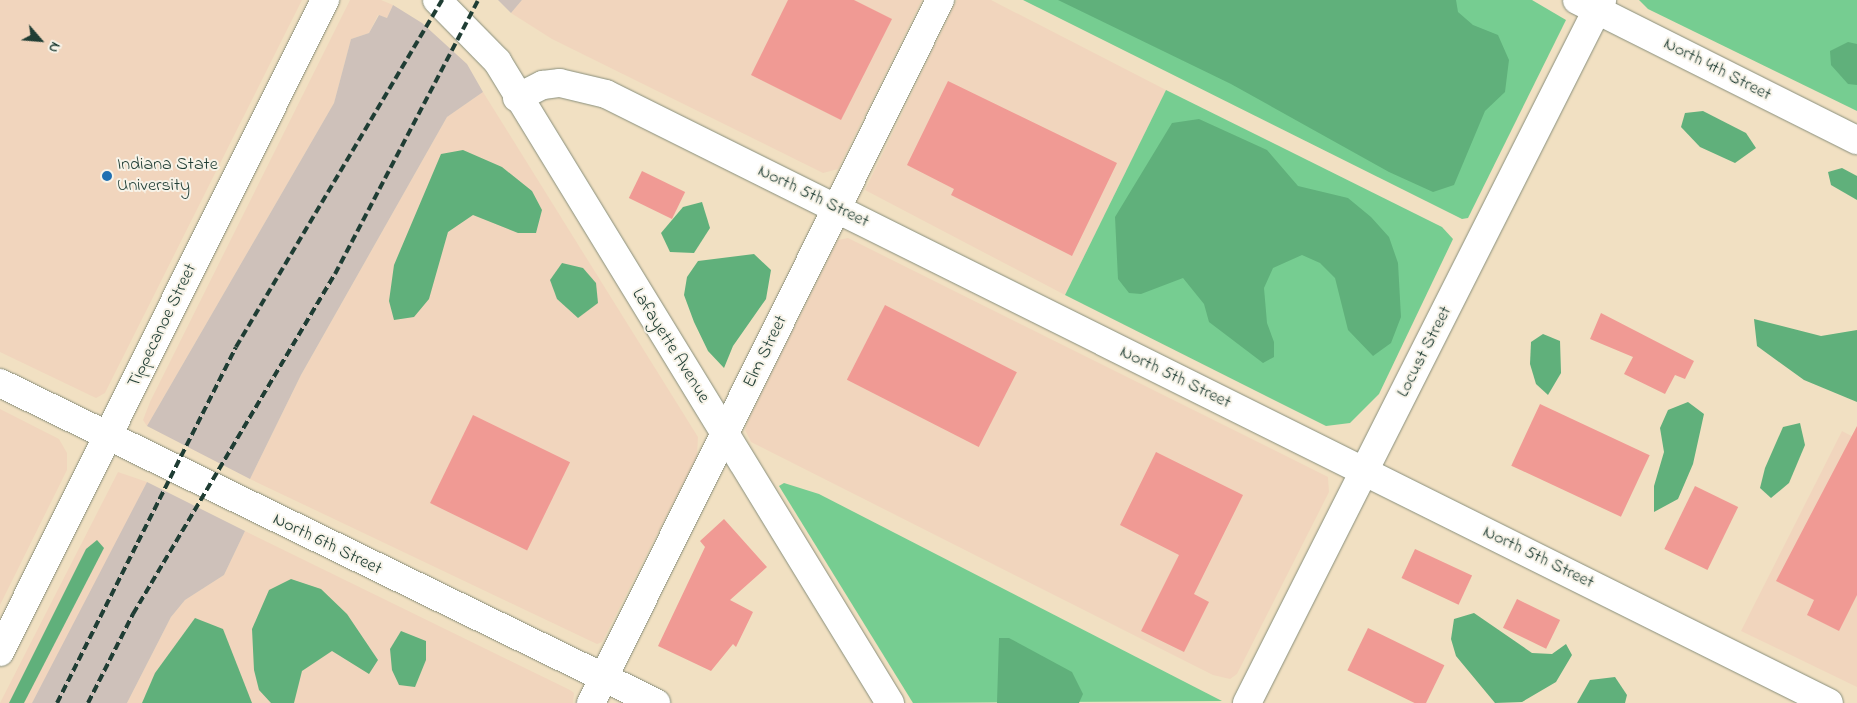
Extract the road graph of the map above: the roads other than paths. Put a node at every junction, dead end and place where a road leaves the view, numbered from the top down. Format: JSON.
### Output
{"nodes":[{"id":1,"x":325,"y":0,"type":"edge"},
{"id":2,"x":437,"y":0,"type":"edge"},
{"id":3,"x":940,"y":0,"type":"edge"},
{"id":4,"x":1592,"y":3,"type":"edge"},
{"id":5,"x":518,"y":98,"type":"junction"},
{"id":6,"x":1857,"y":140,"type":"edge"},
{"id":7,"x":836,"y":208,"type":"junction"},
{"id":8,"x":0,"y":383,"type":"edge"},
{"id":9,"x":725,"y":436,"type":"junction"},
{"id":10,"x":108,"y":437,"type":"junction"},
{"id":11,"x":1365,"y":472,"type":"junction"},
{"id":12,"x":0,"y":652,"type":"edge"},
{"id":13,"x":604,"y":678,"type":"junction"},
{"id":14,"x":591,"y":703,"type":"edge"},
{"id":15,"x":656,"y":703,"type":"edge"},
{"id":16,"x":890,"y":703,"type":"edge"},
{"id":17,"x":1247,"y":703,"type":"edge"},
{"id":18,"x":1829,"y":703,"type":"edge"}],
"edges":[{"from":1,"to":10,"type":"street","name":"Tippecanoe Street"},
{"from":2,"to":5,"type":"street","name":"Lafayette Avenue"},
{"from":3,"to":7,"type":"street","name":"Elm Street"},
{"from":4,"to":6,"type":"street","name":"North 4th Street"},
{"from":4,"to":11,"type":"street","name":"Locust Street"},
{"from":5,"to":7,"type":"street","name":"North 5th Street"},
{"from":5,"to":9,"type":"street","name":"Lafayette Avenue"},
{"from":7,"to":9,"type":"street","name":"Elm Street"},
{"from":7,"to":11,"type":"street","name":"North 5th Street"},
{"from":8,"to":10,"type":"street","name":"North 6th Street"},
{"from":9,"to":13,"type":"street","name":"Elm Street"},
{"from":9,"to":16,"type":"street","name":"Lafayette Avenue"},
{"from":10,"to":12,"type":"street","name":"Tippecanoe Street"},
{"from":10,"to":13,"type":"street","name":"North 6th Street"},
{"from":11,"to":17,"type":"street","name":"Locust Street"},
{"from":11,"to":18,"type":"street","name":"North 5th Street"},
{"from":13,"to":14,"type":"street","name":"Elm Street"},
{"from":13,"to":15,"type":"street","name":"North 6th Street"}]}
